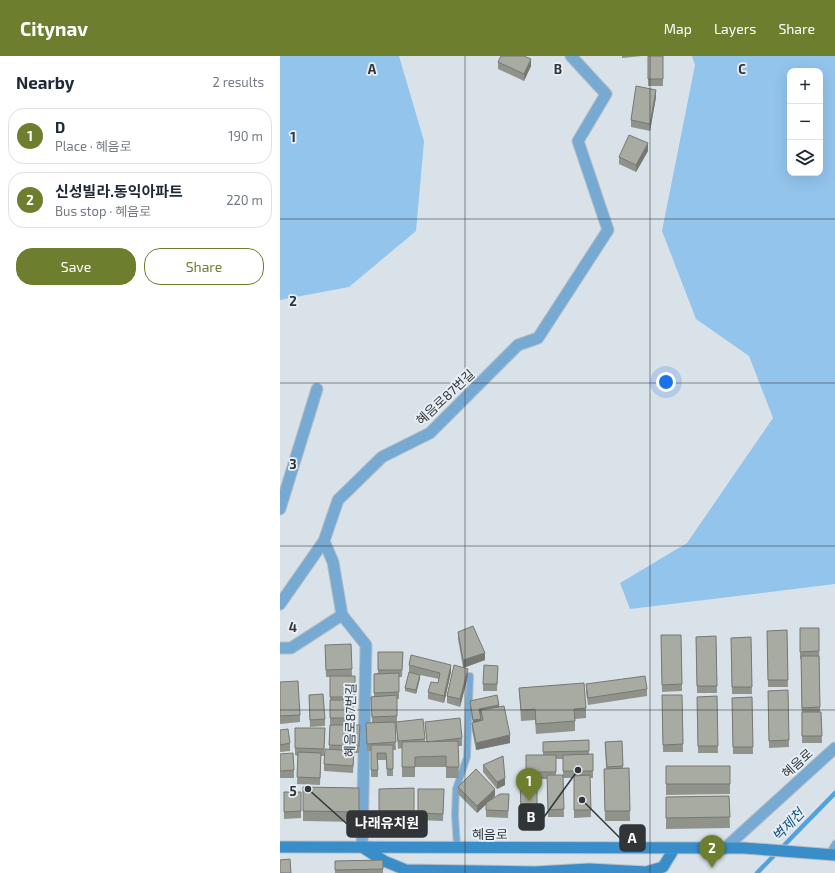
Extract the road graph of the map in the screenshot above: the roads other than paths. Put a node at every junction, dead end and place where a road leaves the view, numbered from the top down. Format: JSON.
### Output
{"nodes":[{"id":1,"x":571,"y":56,"type":"edge"},
{"id":2,"x":317,"y":389,"type":"dead end"},
{"id":3,"x":280,"y":508,"type":"edge"},
{"id":4,"x":324,"y":541,"type":"junction"},
{"id":5,"x":280,"y":604,"type":"edge"},
{"id":6,"x":342,"y":615,"type":"junction"},
{"id":7,"x":280,"y":648,"type":"edge"},
{"id":8,"x":470,"y":676,"type":"dead end"},
{"id":9,"x":835,"y":748,"type":"edge"},
{"id":10,"x":835,"y":844,"type":"edge"},
{"id":11,"x":280,"y":847,"type":"edge"},
{"id":12,"x":362,"y":847,"type":"junction"},
{"id":13,"x":458,"y":848,"type":"junction"},
{"id":14,"x":674,"y":849,"type":"junction"},
{"id":15,"x":724,"y":849,"type":"junction"},
{"id":16,"x":828,"y":854,"type":"edge"}],
"edges":[{"from":1,"to":4,"type":"street","name":"혜음로87번길"},
{"from":2,"to":3,"type":"street"},
{"from":4,"to":5,"type":"street"},
{"from":4,"to":6,"type":"street","name":"혜음로87번길"},
{"from":6,"to":7,"type":"street"},
{"from":6,"to":12,"type":"street","name":"혜음로87번길"},
{"from":8,"to":13,"type":"lane"},
{"from":9,"to":15,"type":"street","name":"혜음로"},
{"from":10,"to":16,"type":"lane"},
{"from":11,"to":12,"type":"main road","name":"혜음로"},
{"from":12,"to":13,"type":"main road","name":"혜음로"},
{"from":12,"to":14,"type":"main road"},
{"from":13,"to":14,"type":"main road","name":"혜음로"},
{"from":14,"to":15,"type":"main road","name":"혜음로"},
{"from":15,"to":16,"type":"main road","name":"혜음로"}]}
